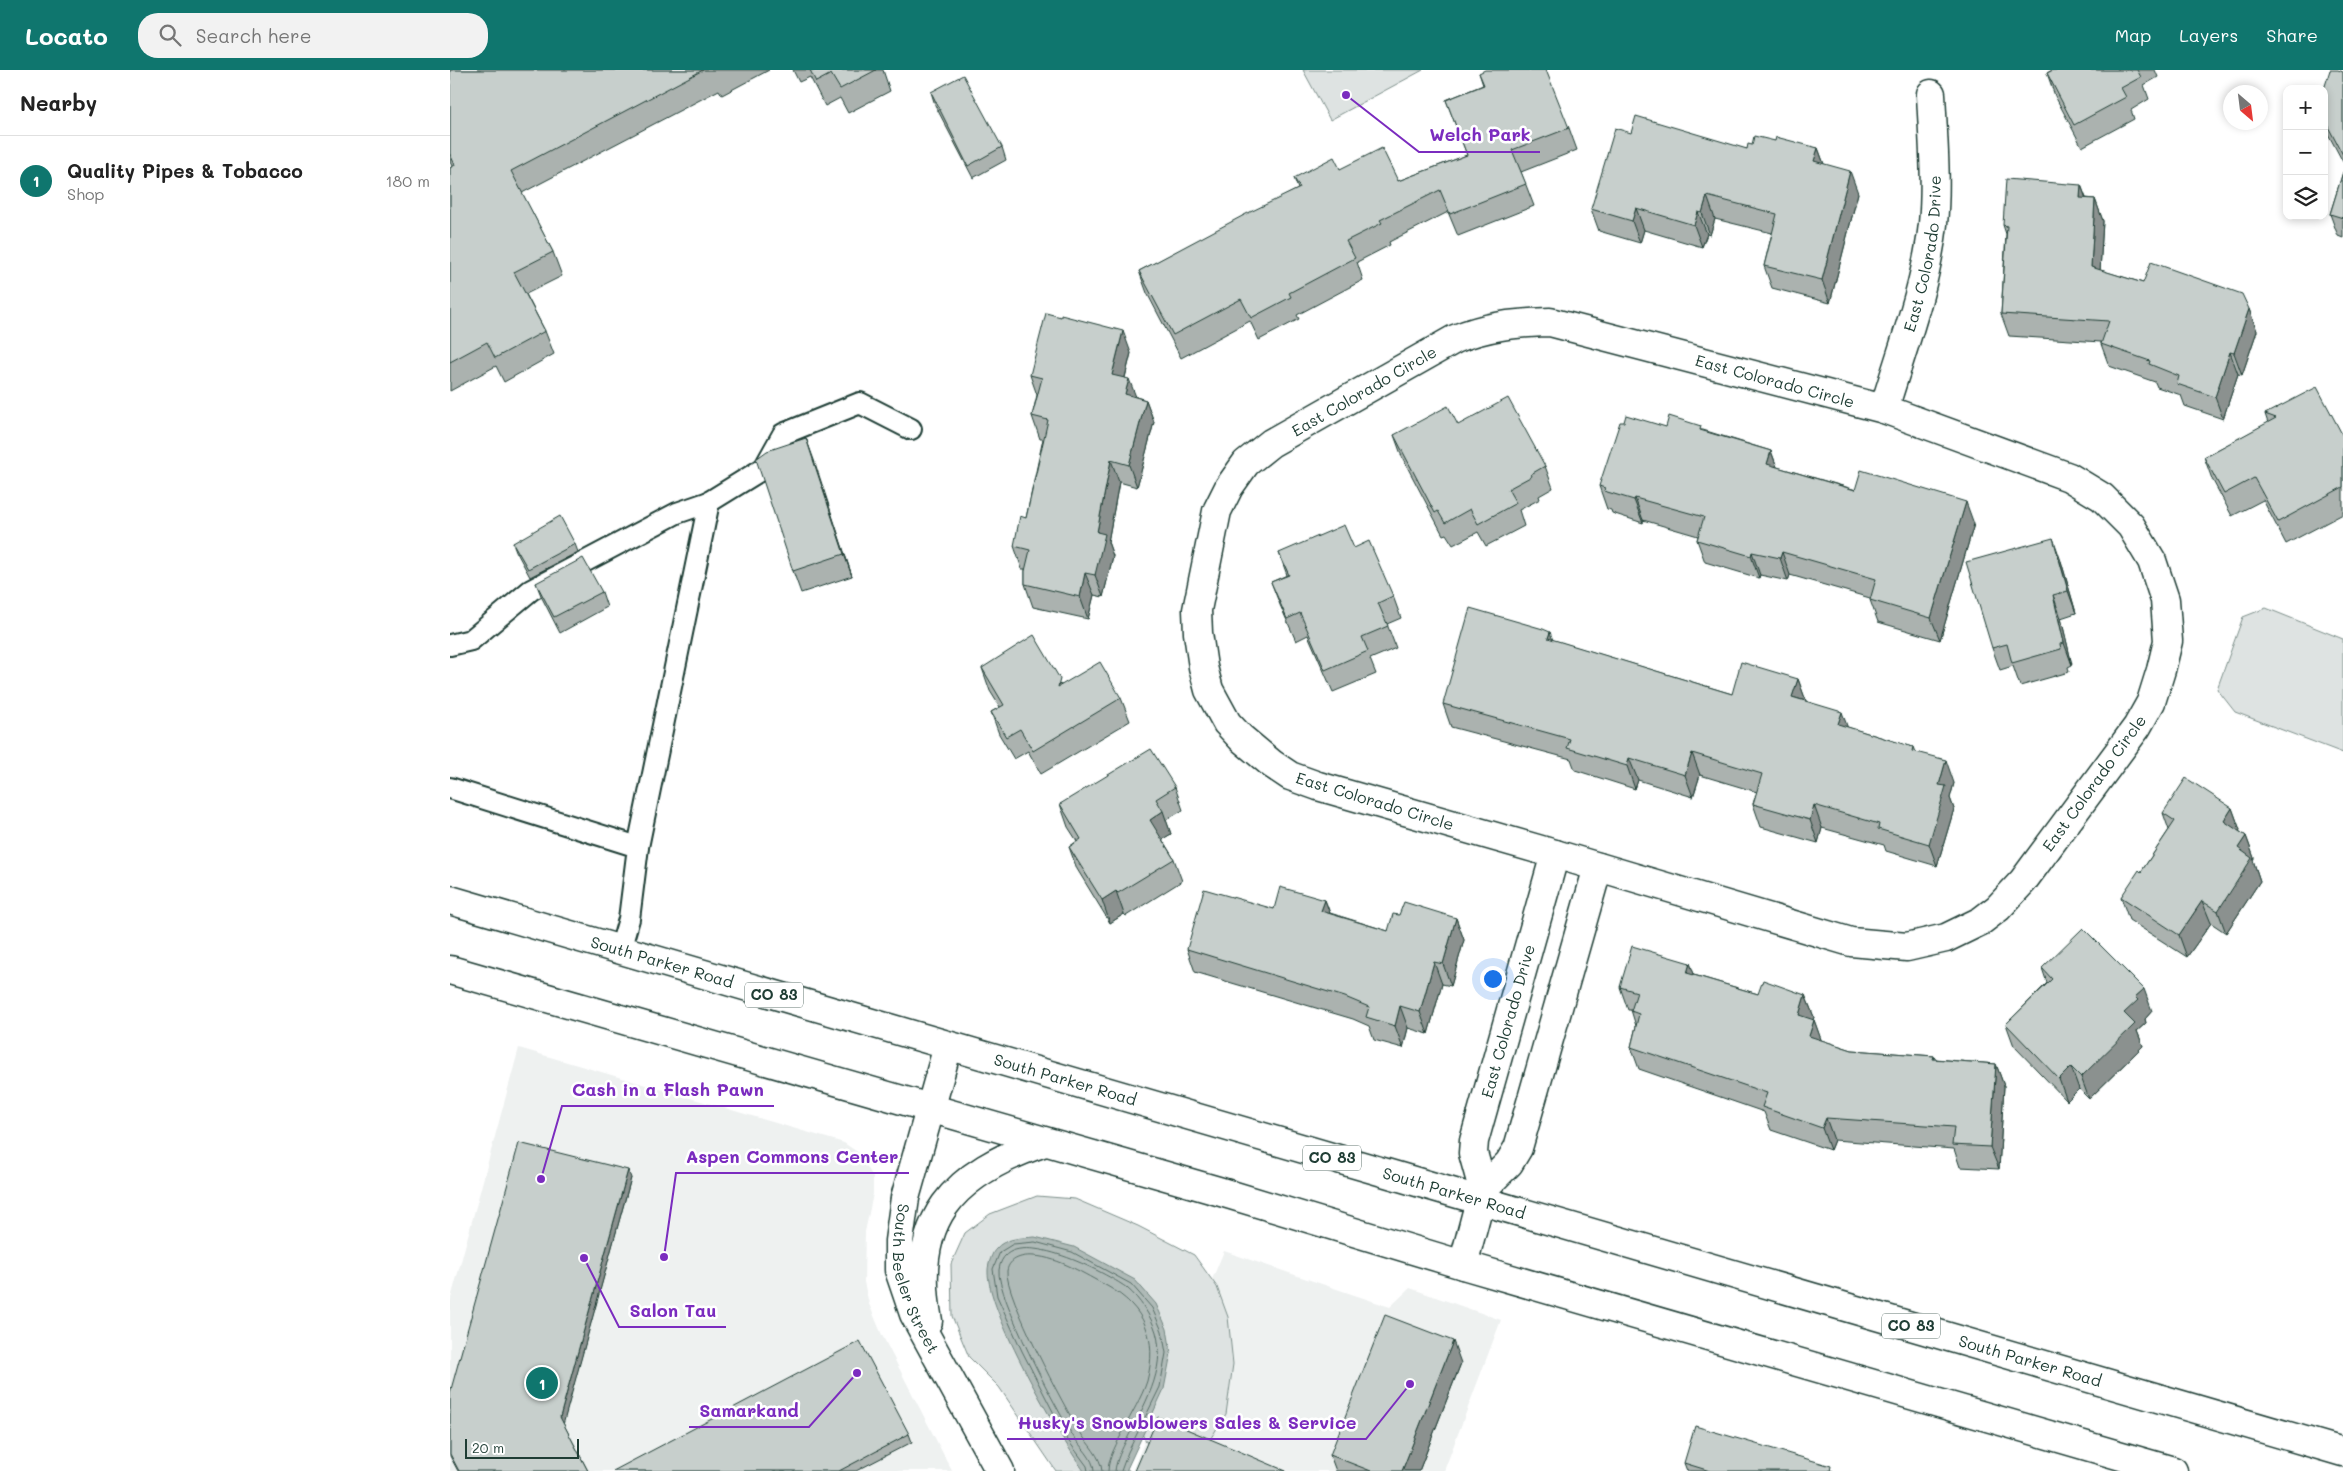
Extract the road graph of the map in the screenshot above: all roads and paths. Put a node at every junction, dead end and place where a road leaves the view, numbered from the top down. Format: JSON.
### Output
{"nodes":[{"id":1,"x":1931,"y":94,"type":"dead end"},
{"id":2,"x":1884,"y":409,"type":"junction"},
{"id":3,"x":911,"y":429,"type":"dead end"},
{"id":4,"x":708,"y":502,"type":"junction"},
{"id":5,"x":450,"y":645,"type":"edge"},
{"id":6,"x":450,"y":788,"type":"edge"},
{"id":7,"x":638,"y":848,"type":"junction"},
{"id":8,"x":1555,"y":854,"type":"junction"},
{"id":9,"x":1598,"y":867,"type":"junction"},
{"id":10,"x":450,"y":900,"type":"edge"},
{"id":11,"x":620,"y":950,"type":"junction"},
{"id":12,"x":450,"y":970,"type":"edge"},
{"id":13,"x":948,"y":1046,"type":"junction"},
{"id":14,"x":930,"y":1108,"type":"junction"},
{"id":15,"x":1045,"y":1142,"type":"junction"},
{"id":16,"x":1481,"y":1195,"type":"junction"},
{"id":17,"x":1463,"y":1265,"type":"junction"},
{"id":18,"x":939,"y":1361,"type":"junction"},
{"id":19,"x":2343,"y":1452,"type":"edge"},
{"id":20,"x":2169,"y":1470,"type":"edge"},
{"id":21,"x":1000,"y":1471,"type":"edge"}],
"edges":[{"from":1,"to":2,"type":"street","name":"East Colorado Drive"},
{"from":2,"to":8,"type":"street","name":"East Colorado Circle"},
{"from":2,"to":9,"type":"street","name":"East Colorado Circle"},
{"from":3,"to":4,"type":"lane"},
{"from":4,"to":5,"type":"lane"},
{"from":4,"to":7,"type":"lane"},
{"from":6,"to":7,"type":"lane"},
{"from":7,"to":11,"type":"lane"},
{"from":8,"to":9,"type":"street","name":"East Colorado Circle"},
{"from":8,"to":16,"type":"street","name":"East Colorado Drive"},
{"from":9,"to":16,"type":"street"},
{"from":10,"to":11,"type":"street","name":"South Parker Road","number":"CO 83"},
{"from":11,"to":13,"type":"street","name":"South Parker Road","number":"CO 83"},
{"from":12,"to":14,"type":"street"},
{"from":13,"to":14,"type":"street","name":"South Beeler Street"},
{"from":13,"to":16,"type":"street","name":"South Parker Road","number":"CO 83"},
{"from":14,"to":15,"type":"street"},
{"from":14,"to":18,"type":"street","name":"South Beeler Street"},
{"from":15,"to":17,"type":"street"},
{"from":15,"to":18,"type":"street"},
{"from":16,"to":17,"type":"street"},
{"from":16,"to":19,"type":"street","name":"South Parker Road","number":"CO 83"},
{"from":17,"to":20,"type":"street"},
{"from":18,"to":21,"type":"street","name":"South Beeler Street"}]}
